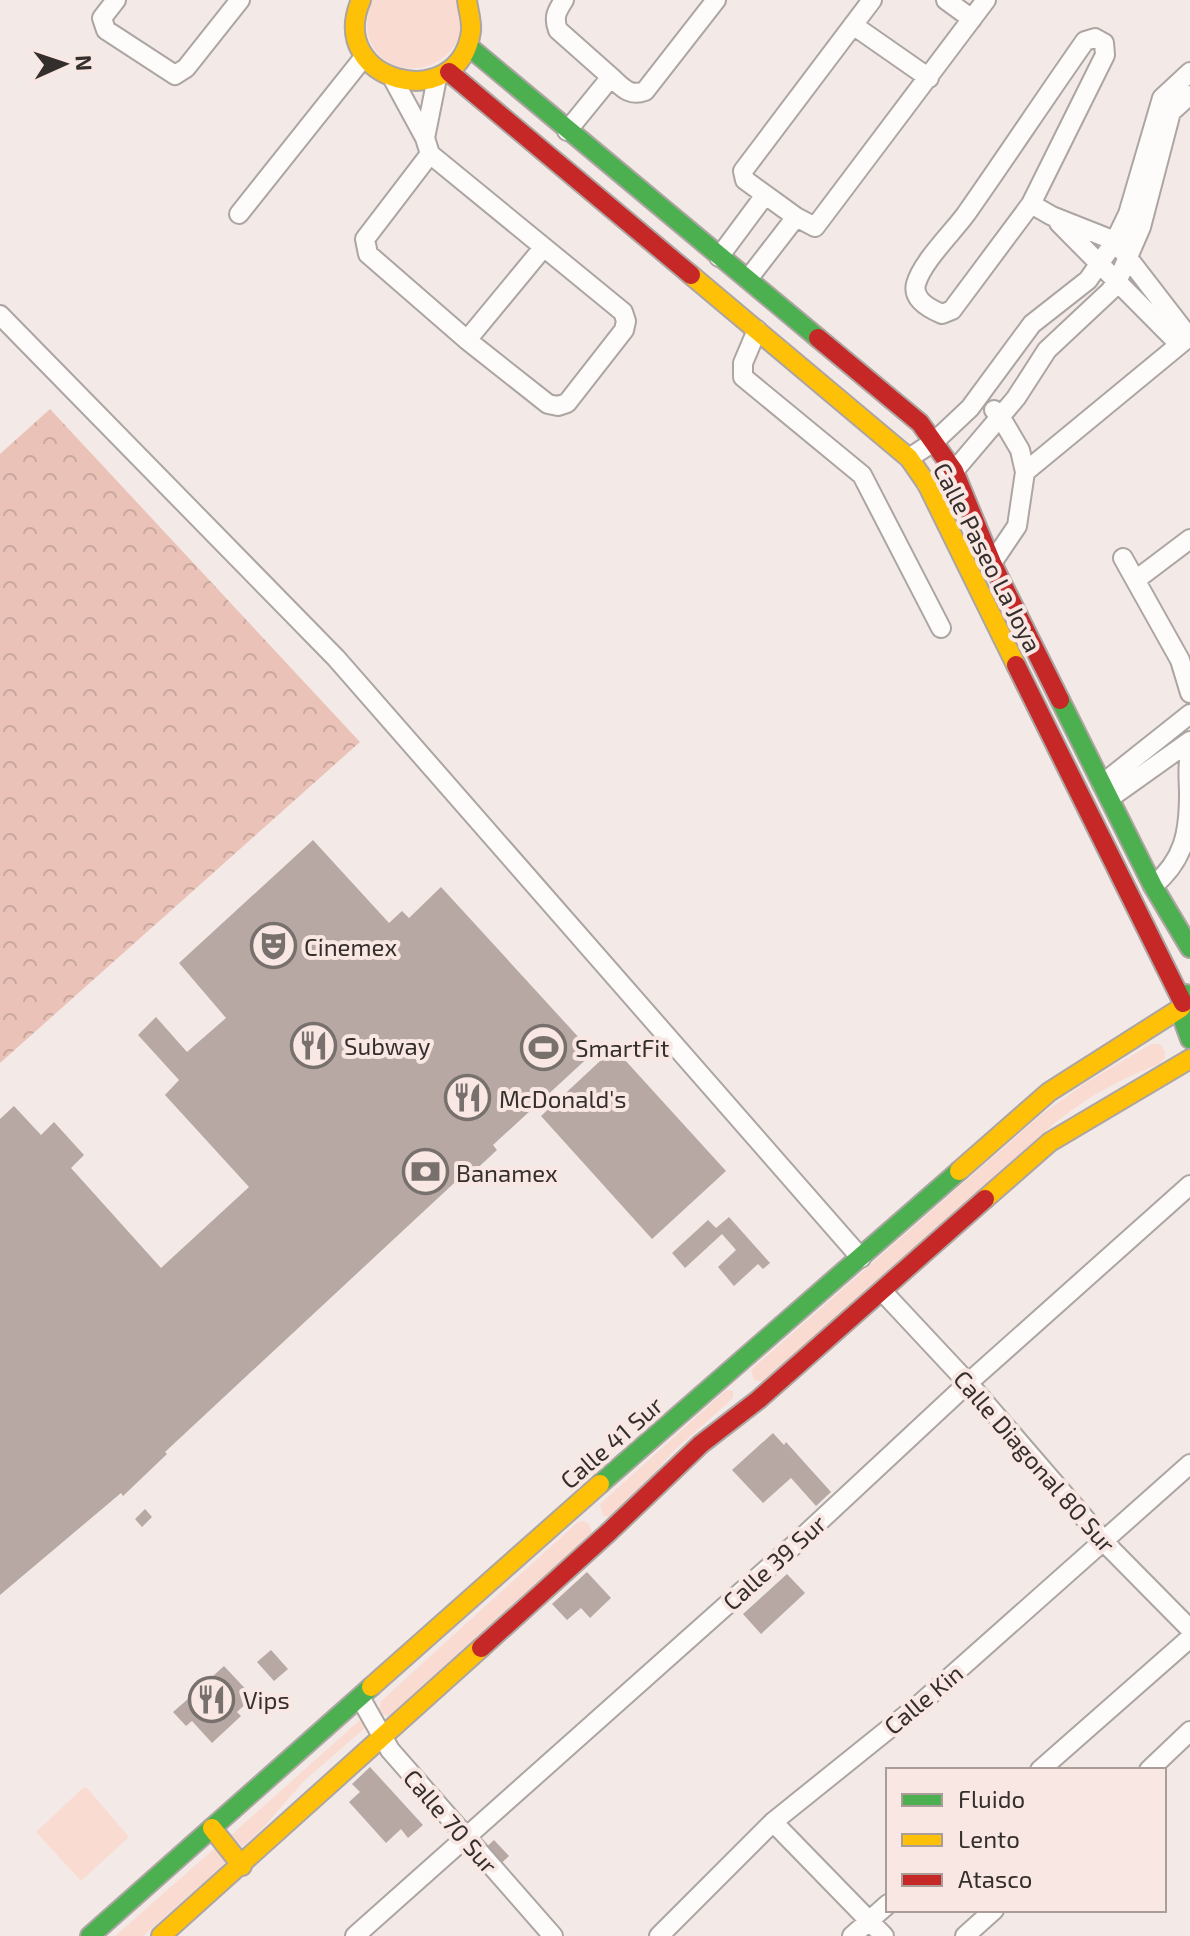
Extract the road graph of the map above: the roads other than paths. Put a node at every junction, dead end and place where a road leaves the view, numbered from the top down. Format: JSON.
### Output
{"nodes":[{"id":1,"x":116,"y":0,"type":"edge"},
{"id":2,"x":240,"y":0,"type":"edge"},
{"id":3,"x":467,"y":0,"type":"edge"},
{"id":4,"x":564,"y":0,"type":"edge"},
{"id":5,"x":716,"y":0,"type":"edge"},
{"id":6,"x":872,"y":0,"type":"edge"},
{"id":7,"x":946,"y":0,"type":"edge"},
{"id":8,"x":986,"y":0,"type":"edge"},
{"id":9,"x":358,"y":1,"type":"edge"},
{"id":10,"x":972,"y":19,"type":"junction"},
{"id":11,"x":853,"y":25,"type":"junction"},
{"id":12,"x":468,"y":46,"type":"junction"},
{"id":13,"x":364,"y":57,"type":"junction"},
{"id":14,"x":1190,"y":72,"type":"edge"},
{"id":15,"x":443,"y":75,"type":"junction"},
{"id":16,"x":611,"y":77,"type":"junction"},
{"id":17,"x":929,"y":78,"type":"junction"},
{"id":18,"x":393,"y":79,"type":"junction"},
{"id":19,"x":1190,"y":95,"type":"edge"},
{"id":20,"x":1166,"y":105,"type":"junction"},
{"id":21,"x":567,"y":131,"type":"junction"},
{"id":22,"x":427,"y":146,"type":"junction"},
{"id":23,"x":765,"y":195,"type":"junction"},
{"id":24,"x":1031,"y":204,"type":"junction"},
{"id":25,"x":239,"y":214,"type":"dead end"},
{"id":26,"x":1052,"y":216,"type":"junction"},
{"id":27,"x":796,"y":217,"type":"junction"},
{"id":28,"x":1115,"y":241,"type":"junction"},
{"id":29,"x":543,"y":248,"type":"junction"},
{"id":30,"x":1128,"y":255,"type":"junction"},
{"id":31,"x":719,"y":257,"type":"junction"},
{"id":32,"x":1099,"y":261,"type":"junction"},
{"id":33,"x":748,"y":279,"type":"junction"},
{"id":34,"x":1118,"y":280,"type":"junction"},
{"id":35,"x":0,"y":315,"type":"edge"},
{"id":36,"x":757,"y":330,"type":"junction"},
{"id":37,"x":1186,"y":339,"type":"edge"},
{"id":38,"x":467,"y":340,"type":"junction"},
{"id":39,"x":979,"y":397,"type":"junction"},
{"id":40,"x":1000,"y":416,"type":"junction"},
{"id":41,"x":935,"y":441,"type":"junction"},
{"id":42,"x":909,"y":458,"type":"junction"},
{"id":43,"x":954,"y":471,"type":"junction"},
{"id":44,"x":1025,"y":472,"type":"junction"},
{"id":45,"x":927,"y":484,"type":"junction"},
{"id":46,"x":1190,"y":539,"type":"edge"},
{"id":47,"x":1123,"y":558,"type":"dead end"},
{"id":48,"x":992,"y":563,"type":"junction"},
{"id":49,"x":1137,"y":579,"type":"junction"},
{"id":50,"x":941,"y":628,"type":"dead end"},
{"id":51,"x":1190,"y":693,"type":"edge"},
{"id":52,"x":1190,"y":714,"type":"edge"},
{"id":53,"x":1190,"y":741,"type":"edge"},
{"id":54,"x":1190,"y":755,"type":"edge"},
{"id":55,"x":1106,"y":791,"type":"junction"},
{"id":56,"x":1153,"y":886,"type":"junction"},
{"id":57,"x":1190,"y":948,"type":"edge"},
{"id":58,"x":1185,"y":999,"type":"edge"},
{"id":59,"x":1190,"y":1039,"type":"edge"},
{"id":60,"x":1190,"y":1059,"type":"edge"},
{"id":61,"x":1190,"y":1185,"type":"edge"},
{"id":62,"x":861,"y":1258,"type":"junction"},
{"id":63,"x":882,"y":1291,"type":"junction"},
{"id":64,"x":968,"y":1383,"type":"junction"},
{"id":65,"x":1190,"y":1464,"type":"edge"},
{"id":66,"x":595,"y":1516,"type":"junction"},
{"id":67,"x":1105,"y":1541,"type":"junction"},
{"id":68,"x":1190,"y":1629,"type":"edge"},
{"id":69,"x":1190,"y":1638,"type":"edge"},
{"id":70,"x":361,"y":1699,"type":"junction"},
{"id":71,"x":1190,"y":1731,"type":"edge"},
{"id":72,"x":382,"y":1735,"type":"junction"},
{"id":73,"x":1042,"y":1768,"type":"edge"},
{"id":74,"x":1151,"y":1768,"type":"edge"},
{"id":75,"x":773,"y":1822,"type":"junction"},
{"id":76,"x":212,"y":1828,"type":"junction"},
{"id":77,"x":464,"y":1837,"type":"junction"},
{"id":78,"x":242,"y":1866,"type":"junction"},
{"id":79,"x":886,"y":1906,"type":"edge"},
{"id":80,"x":992,"y":1912,"type":"edge"},
{"id":81,"x":870,"y":1921,"type":"junction"},
{"id":82,"x":90,"y":1936,"type":"edge"},
{"id":83,"x":161,"y":1936,"type":"edge"},
{"id":84,"x":355,"y":1936,"type":"edge"},
{"id":85,"x":553,"y":1936,"type":"edge"},
{"id":86,"x":659,"y":1936,"type":"edge"},
{"id":87,"x":852,"y":1936,"type":"edge"},
{"id":88,"x":884,"y":1936,"type":"edge"},
{"id":89,"x":965,"y":1936,"type":"edge"}],
"edges":[{"from":1,"to":2,"type":"street"},
{"from":3,"to":12,"type":"main road"},
{"from":4,"to":16,"type":"street"},
{"from":5,"to":16,"type":"street"},
{"from":6,"to":11,"type":"street"},
{"from":7,"to":10,"type":"street"},
{"from":8,"to":10,"type":"street"},
{"from":9,"to":13,"type":"main road"},
{"from":10,"to":17,"type":"street"},
{"from":11,"to":17,"type":"street"},
{"from":11,"to":23,"type":"street"},
{"from":12,"to":15,"type":"main road"},
{"from":12,"to":21,"type":"main road","name":"Calle Paseo La Joya"},
{"from":13,"to":18,"type":"main road"},
{"from":13,"to":25,"type":"street"},
{"from":14,"to":20,"type":"street"},
{"from":15,"to":18,"type":"main road"},
{"from":15,"to":22,"type":"street"},
{"from":15,"to":36,"type":"main road","name":"Calle Paseo La Joya"},
{"from":16,"to":21,"type":"street"},
{"from":17,"to":27,"type":"street"},
{"from":18,"to":22,"type":"street"},
{"from":19,"to":20,"type":"street"},
{"from":20,"to":28,"type":"street"},
{"from":20,"to":30,"type":"street"},
{"from":21,"to":31,"type":"main road","name":"Calle Paseo La Joya"},
{"from":22,"to":29,"type":"street"},
{"from":22,"to":38,"type":"street"},
{"from":23,"to":27,"type":"street"},
{"from":23,"to":31,"type":"street"},
{"from":24,"to":24,"type":"street"},
{"from":24,"to":26,"type":"street"},
{"from":26,"to":28,"type":"street"},
{"from":26,"to":32,"type":"street"},
{"from":27,"to":33,"type":"street"},
{"from":28,"to":30,"type":"street"},
{"from":28,"to":32,"type":"street"},
{"from":29,"to":38,"type":"street"},
{"from":29,"to":38,"type":"street"},
{"from":30,"to":34,"type":"street"},
{"from":30,"to":37,"type":"street"},
{"from":31,"to":33,"type":"main road","name":"Calle Paseo La Joya"},
{"from":32,"to":34,"type":"street"},
{"from":32,"to":39,"type":"street"},
{"from":33,"to":41,"type":"main road","name":"Calle Paseo La Joya"},
{"from":34,"to":37,"type":"street"},
{"from":34,"to":40,"type":"street"},
{"from":35,"to":62,"type":"street"},
{"from":36,"to":42,"type":"main road","name":"Calle Paseo La Joya"},
{"from":36,"to":50,"type":"street"},
{"from":37,"to":44,"type":"street"},
{"from":39,"to":40,"type":"street"},
{"from":39,"to":41,"type":"street"},
{"from":40,"to":43,"type":"street"},
{"from":40,"to":44,"type":"street"},
{"from":41,"to":42,"type":"street"},
{"from":41,"to":43,"type":"main road","name":"Calle Paseo La Joya"},
{"from":42,"to":45,"type":"main road","name":"Calle Paseo La Joya"},
{"from":43,"to":45,"type":"street"},
{"from":43,"to":48,"type":"main road","name":"Calle Paseo La Joya"},
{"from":44,"to":48,"type":"street"},
{"from":45,"to":58,"type":"main road","name":"Calle Paseo La Joya"},
{"from":46,"to":49,"type":"street"},
{"from":47,"to":49,"type":"street"},
{"from":48,"to":55,"type":"main road","name":"Calle Paseo La Joya"},
{"from":49,"to":51,"type":"street"},
{"from":52,"to":55,"type":"street"},
{"from":53,"to":55,"type":"street"},
{"from":54,"to":56,"type":"street"},
{"from":55,"to":56,"type":"main road","name":"Calle Paseo La Joya"},
{"from":56,"to":57,"type":"main road","name":"Calle Paseo La Joya"},
{"from":58,"to":59,"type":"main road","name":"Calle Paseo La Joya"},
{"from":58,"to":62,"type":"main road","name":"Calle 41 Sur"},
{"from":60,"to":63,"type":"main road","name":"Calle 41 Sur"},
{"from":61,"to":64,"type":"street","name":"Calle 39 Sur"},
{"from":62,"to":66,"type":"main road","name":"Calle 41 Sur"},
{"from":63,"to":64,"type":"street","name":"Calle Diagonal 80 Sur"},
{"from":63,"to":66,"type":"main road","name":"Calle 41 Sur"},
{"from":64,"to":67,"type":"street","name":"Calle Diagonal 80 Sur"},
{"from":64,"to":77,"type":"street","name":"Calle 39 Sur"},
{"from":65,"to":67,"type":"street","name":"Calle Kin"},
{"from":66,"to":70,"type":"main road","name":"Calle 41 Sur"},
{"from":66,"to":72,"type":"main road","name":"Calle 41 Sur"},
{"from":67,"to":68,"type":"street","name":"Calle Diagonal 80 Sur"},
{"from":67,"to":75,"type":"street","name":"Calle Kin"},
{"from":69,"to":73,"type":"street"},
{"from":70,"to":72,"type":"street","name":"Calle 70 Sur"},
{"from":70,"to":76,"type":"main road","name":"Calle 41 Sur"},
{"from":71,"to":74,"type":"street"},
{"from":72,"to":77,"type":"street","name":"Calle 70 Sur"},
{"from":72,"to":78,"type":"main road","name":"Calle 41 Sur"},
{"from":75,"to":81,"type":"street"},
{"from":75,"to":86,"type":"street","name":"Calle Kin"},
{"from":76,"to":78,"type":"main road"},
{"from":76,"to":82,"type":"main road","name":"Calle 41 Sur"},
{"from":77,"to":84,"type":"street","name":"Calle 39 Sur"},
{"from":77,"to":85,"type":"street","name":"Calle 70 Sur"},
{"from":78,"to":83,"type":"main road","name":"Calle 41 Sur"},
{"from":79,"to":81,"type":"street"},
{"from":80,"to":89,"type":"street"},
{"from":81,"to":87,"type":"street"},
{"from":81,"to":88,"type":"street"}]}
